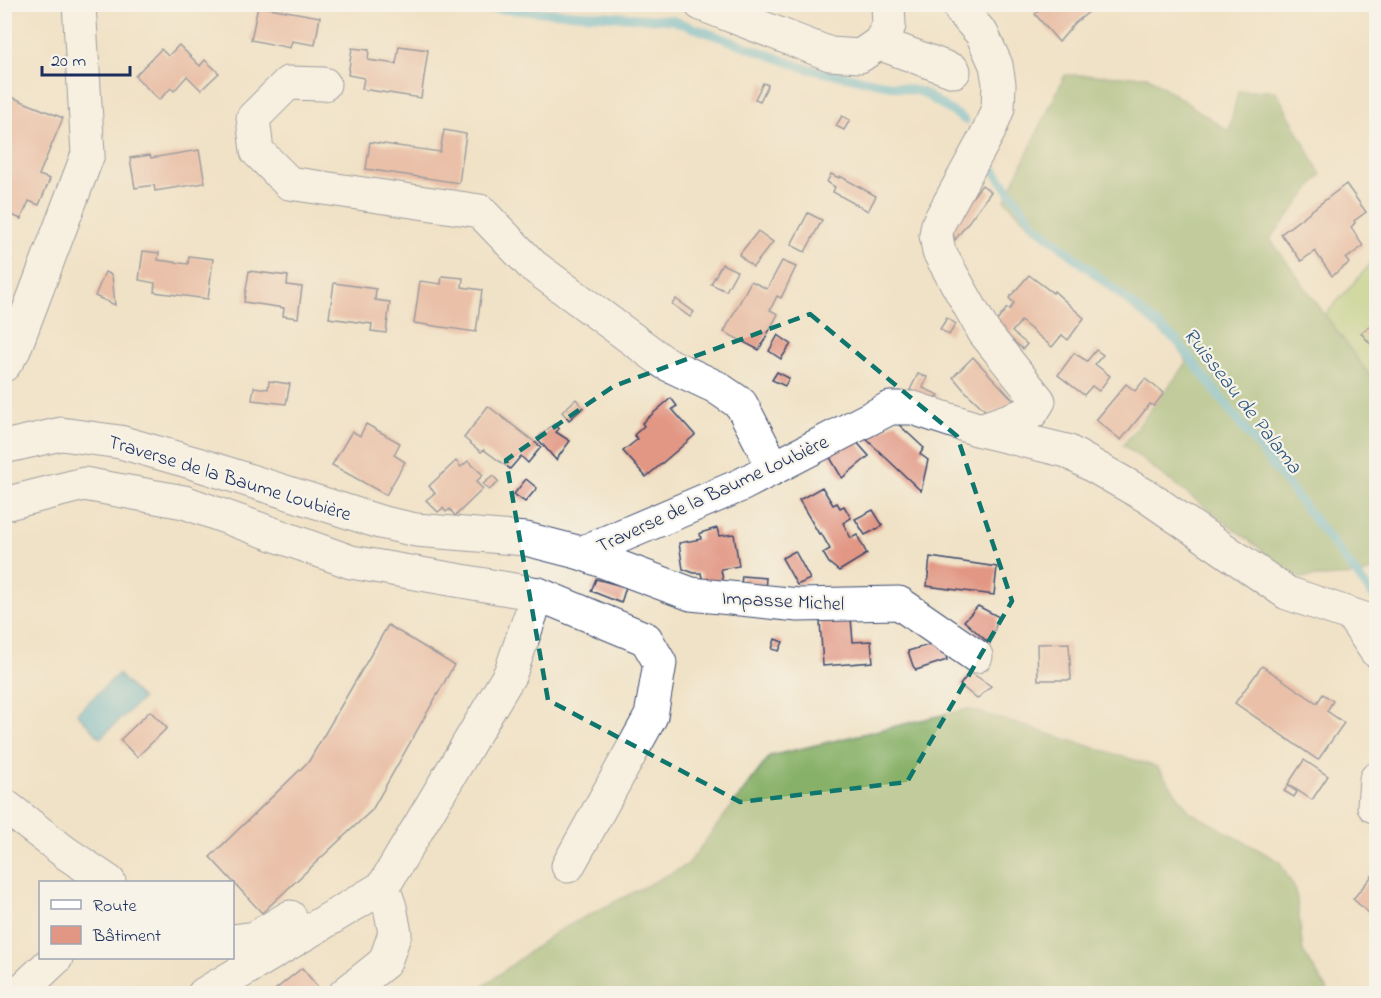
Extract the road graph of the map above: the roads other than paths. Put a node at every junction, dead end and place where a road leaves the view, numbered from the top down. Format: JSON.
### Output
{"nodes":[{"id":1,"x":79,"y":4,"type":"edge"},
{"id":2,"x":701,"y":4,"type":"edge"},
{"id":3,"x":888,"y":4,"type":"edge"},
{"id":4,"x":961,"y":10,"type":"dead end"},
{"id":5,"x":879,"y":43,"type":"junction"},
{"id":6,"x":954,"y":71,"type":"dead end"},
{"id":7,"x":324,"y":84,"type":"dead end"},
{"id":8,"x":4,"y":365,"type":"edge"},
{"id":9,"x":980,"y":430,"type":"junction"},
{"id":10,"x":4,"y":447,"type":"edge"},
{"id":11,"x":774,"y":468,"type":"junction"},
{"id":12,"x":4,"y":504,"type":"edge"},
{"id":13,"x":581,"y":553,"type":"junction"},
{"id":14,"x":538,"y":594,"type":"junction"},
{"id":15,"x":1365,"y":620,"type":"edge"},
{"id":16,"x":1377,"y":651,"type":"edge"},
{"id":17,"x":976,"y":656,"type":"dead end"},
{"id":18,"x":4,"y":805,"type":"edge"},
{"id":19,"x":568,"y":866,"type":"dead end"},
{"id":20,"x":108,"y":881,"type":"edge"},
{"id":21,"x":383,"y":886,"type":"junction"},
{"id":22,"x":234,"y":941,"type":"edge"},
{"id":23,"x":54,"y":959,"type":"edge"},
{"id":24,"x":18,"y":993,"type":"edge"},
{"id":25,"x":204,"y":993,"type":"edge"},
{"id":26,"x":345,"y":993,"type":"edge"}],
"edges":[{"from":1,"to":8,"type":"street"},
{"from":2,"to":5,"type":"street"},
{"from":3,"to":5,"type":"street"},
{"from":4,"to":9,"type":"street"},
{"from":5,"to":6,"type":"street"},
{"from":7,"to":11,"type":"street"},
{"from":9,"to":11,"type":"street","name":"Traverse de la Baume Loubière"},
{"from":9,"to":15,"type":"street","name":"Traverse de la Baume Loubière"},
{"from":10,"to":13,"type":"street","name":"Traverse de la Baume Loubière"},
{"from":11,"to":13,"type":"street","name":"Traverse de la Baume Loubière"},
{"from":12,"to":14,"type":"street"},
{"from":13,"to":17,"type":"street","name":"Impasse Michel"},
{"from":14,"to":19,"type":"street"},
{"from":14,"to":21,"type":"street"},
{"from":15,"to":16,"type":"street"},
{"from":18,"to":20,"type":"street"},
{"from":21,"to":22,"type":"street"},
{"from":21,"to":25,"type":"street"},
{"from":21,"to":26,"type":"street"},
{"from":23,"to":24,"type":"street"}]}
